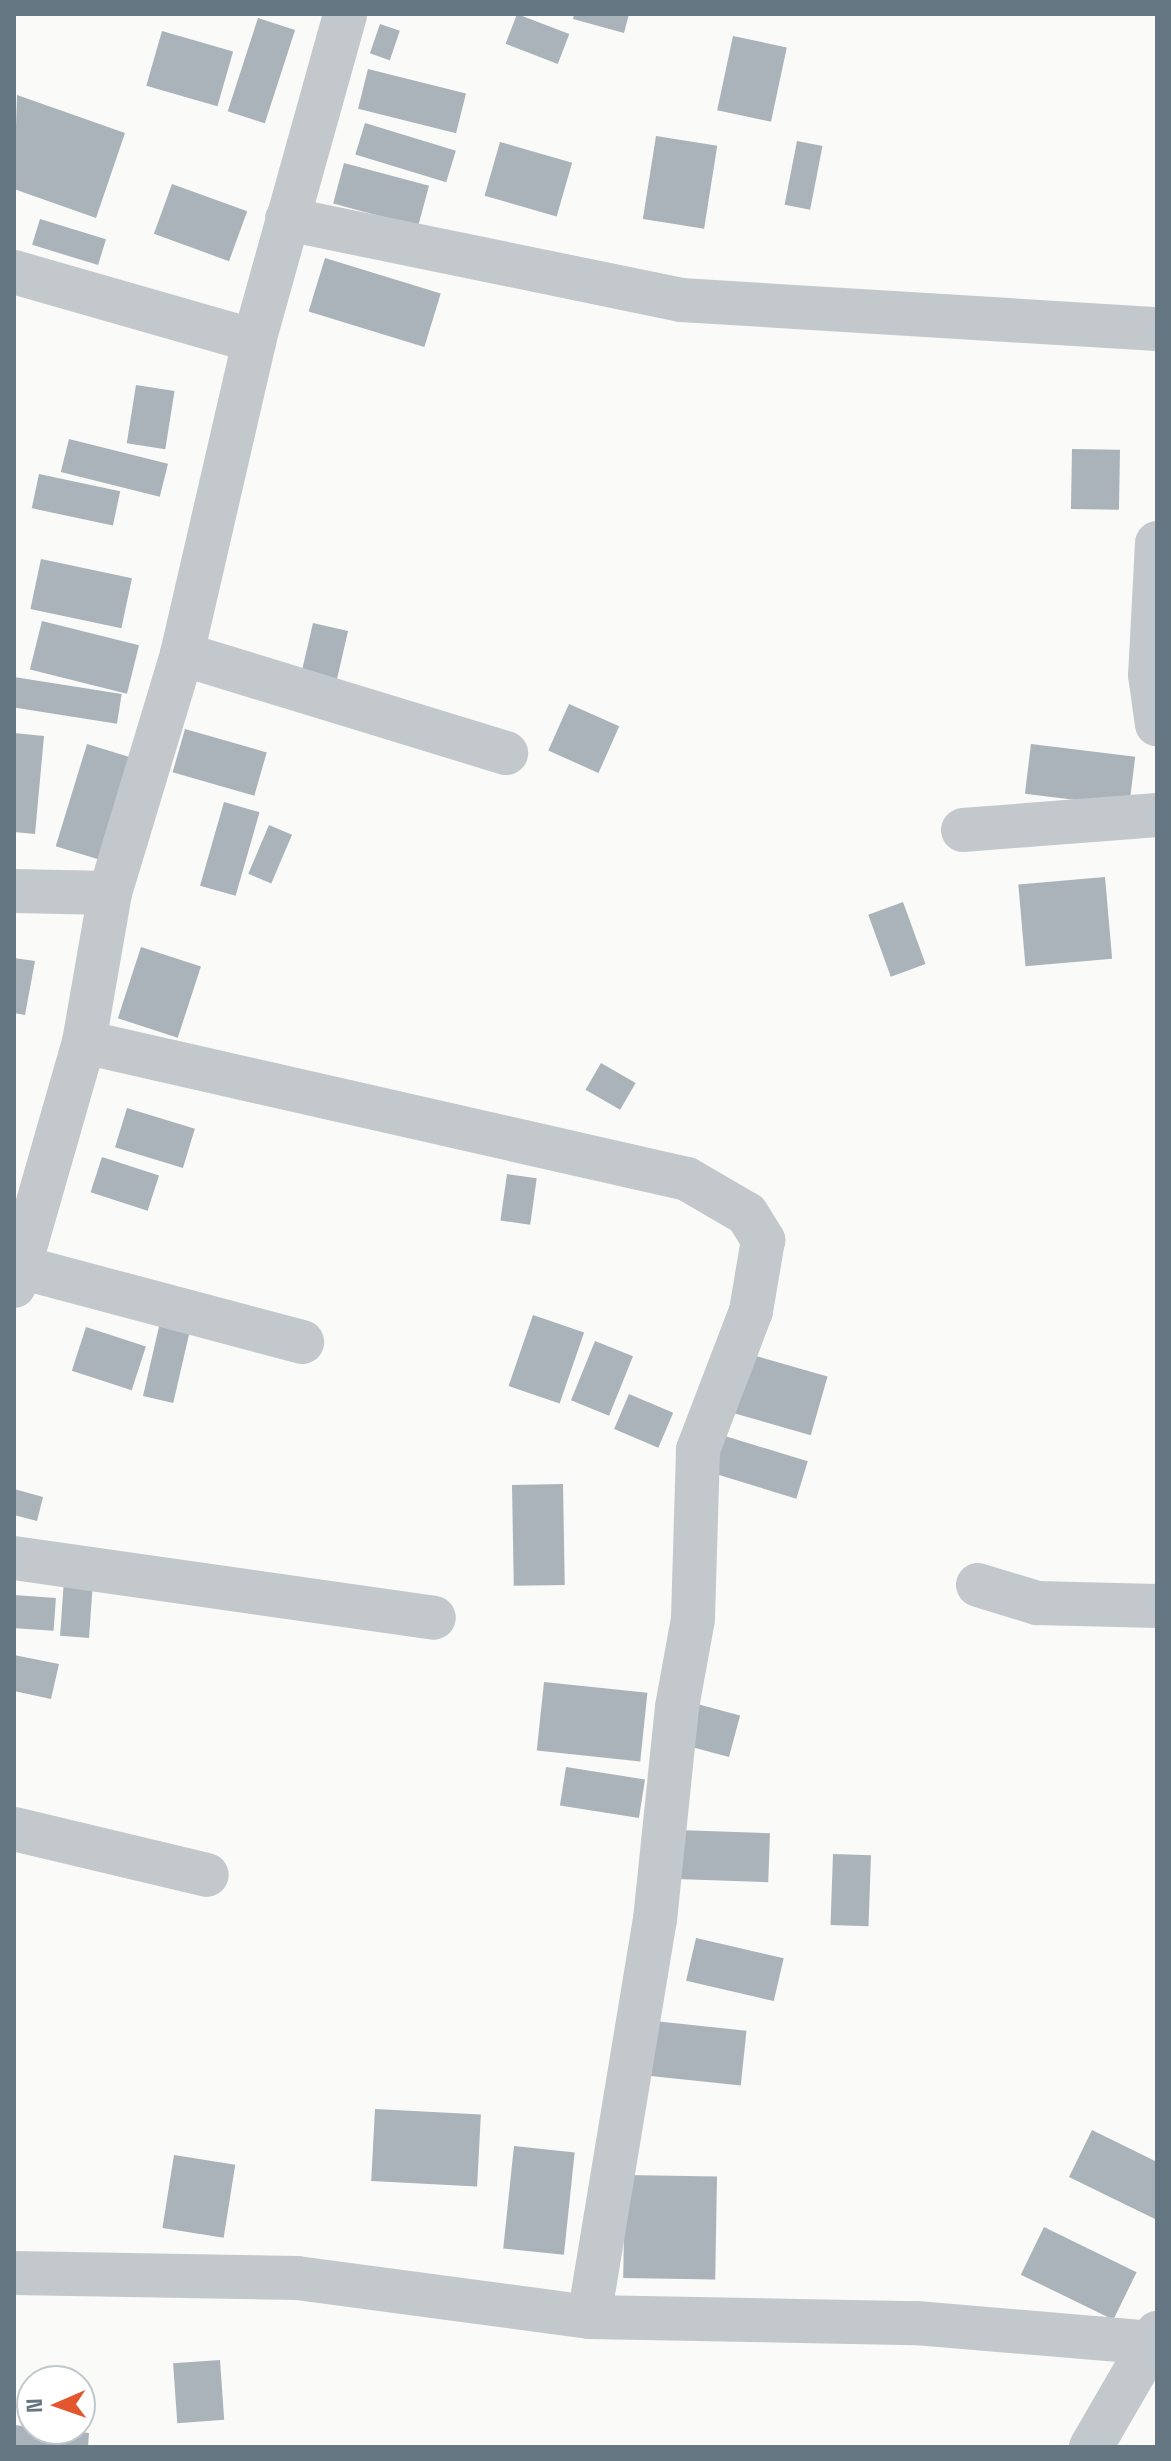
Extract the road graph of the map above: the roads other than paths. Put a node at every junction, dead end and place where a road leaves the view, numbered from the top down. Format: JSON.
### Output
{"nodes":[{"id":1,"x":345,"y":14,"type":"edge"},
{"id":2,"x":287,"y":219,"type":"junction"},
{"id":3,"x":14,"y":272,"type":"edge"},
{"id":4,"x":1157,"y":329,"type":"edge"},
{"id":5,"x":254,"y":341,"type":"junction"},
{"id":6,"x":1157,"y":543,"type":"edge"},
{"id":7,"x":182,"y":654,"type":"junction"},
{"id":8,"x":1157,"y":725,"type":"edge"},
{"id":9,"x":506,"y":753,"type":"dead end"},
{"id":10,"x":1157,"y":815,"type":"edge"},
{"id":11,"x":963,"y":830,"type":"dead end"},
{"id":12,"x":14,"y":891,"type":"edge"},
{"id":13,"x":110,"y":893,"type":"junction"},
{"id":14,"x":84,"y":1042,"type":"junction"},
{"id":15,"x":17,"y":1277,"type":"edge"},
{"id":16,"x":302,"y":1342,"type":"dead end"},
{"id":17,"x":14,"y":1558,"type":"edge"},
{"id":18,"x":978,"y":1585,"type":"dead end"},
{"id":19,"x":1157,"y":1606,"type":"edge"},
{"id":20,"x":434,"y":1618,"type":"dead end"},
{"id":21,"x":14,"y":1829,"type":"edge"},
{"id":22,"x":207,"y":1875,"type":"dead end"},
{"id":23,"x":14,"y":2273,"type":"edge"},
{"id":24,"x":589,"y":2317,"type":"junction"},
{"id":25,"x":1155,"y":2338,"type":"edge"},
{"id":26,"x":1091,"y":2447,"type":"edge"}],
"edges":[{"from":1,"to":2,"type":"street"},
{"from":2,"to":4,"type":"street"},
{"from":2,"to":5,"type":"street"},
{"from":3,"to":5,"type":"street"},
{"from":5,"to":7,"type":"street"},
{"from":6,"to":8,"type":"street"},
{"from":7,"to":9,"type":"street"},
{"from":7,"to":13,"type":"street"},
{"from":10,"to":11,"type":"street"},
{"from":12,"to":13,"type":"street"},
{"from":13,"to":14,"type":"street"},
{"from":14,"to":15,"type":"street"},
{"from":14,"to":24,"type":"street"},
{"from":15,"to":16,"type":"street"},
{"from":17,"to":20,"type":"street"},
{"from":18,"to":19,"type":"street"},
{"from":21,"to":22,"type":"street"},
{"from":23,"to":24,"type":"street"},
{"from":24,"to":25,"type":"street"},
{"from":25,"to":26,"type":"street"}]}
